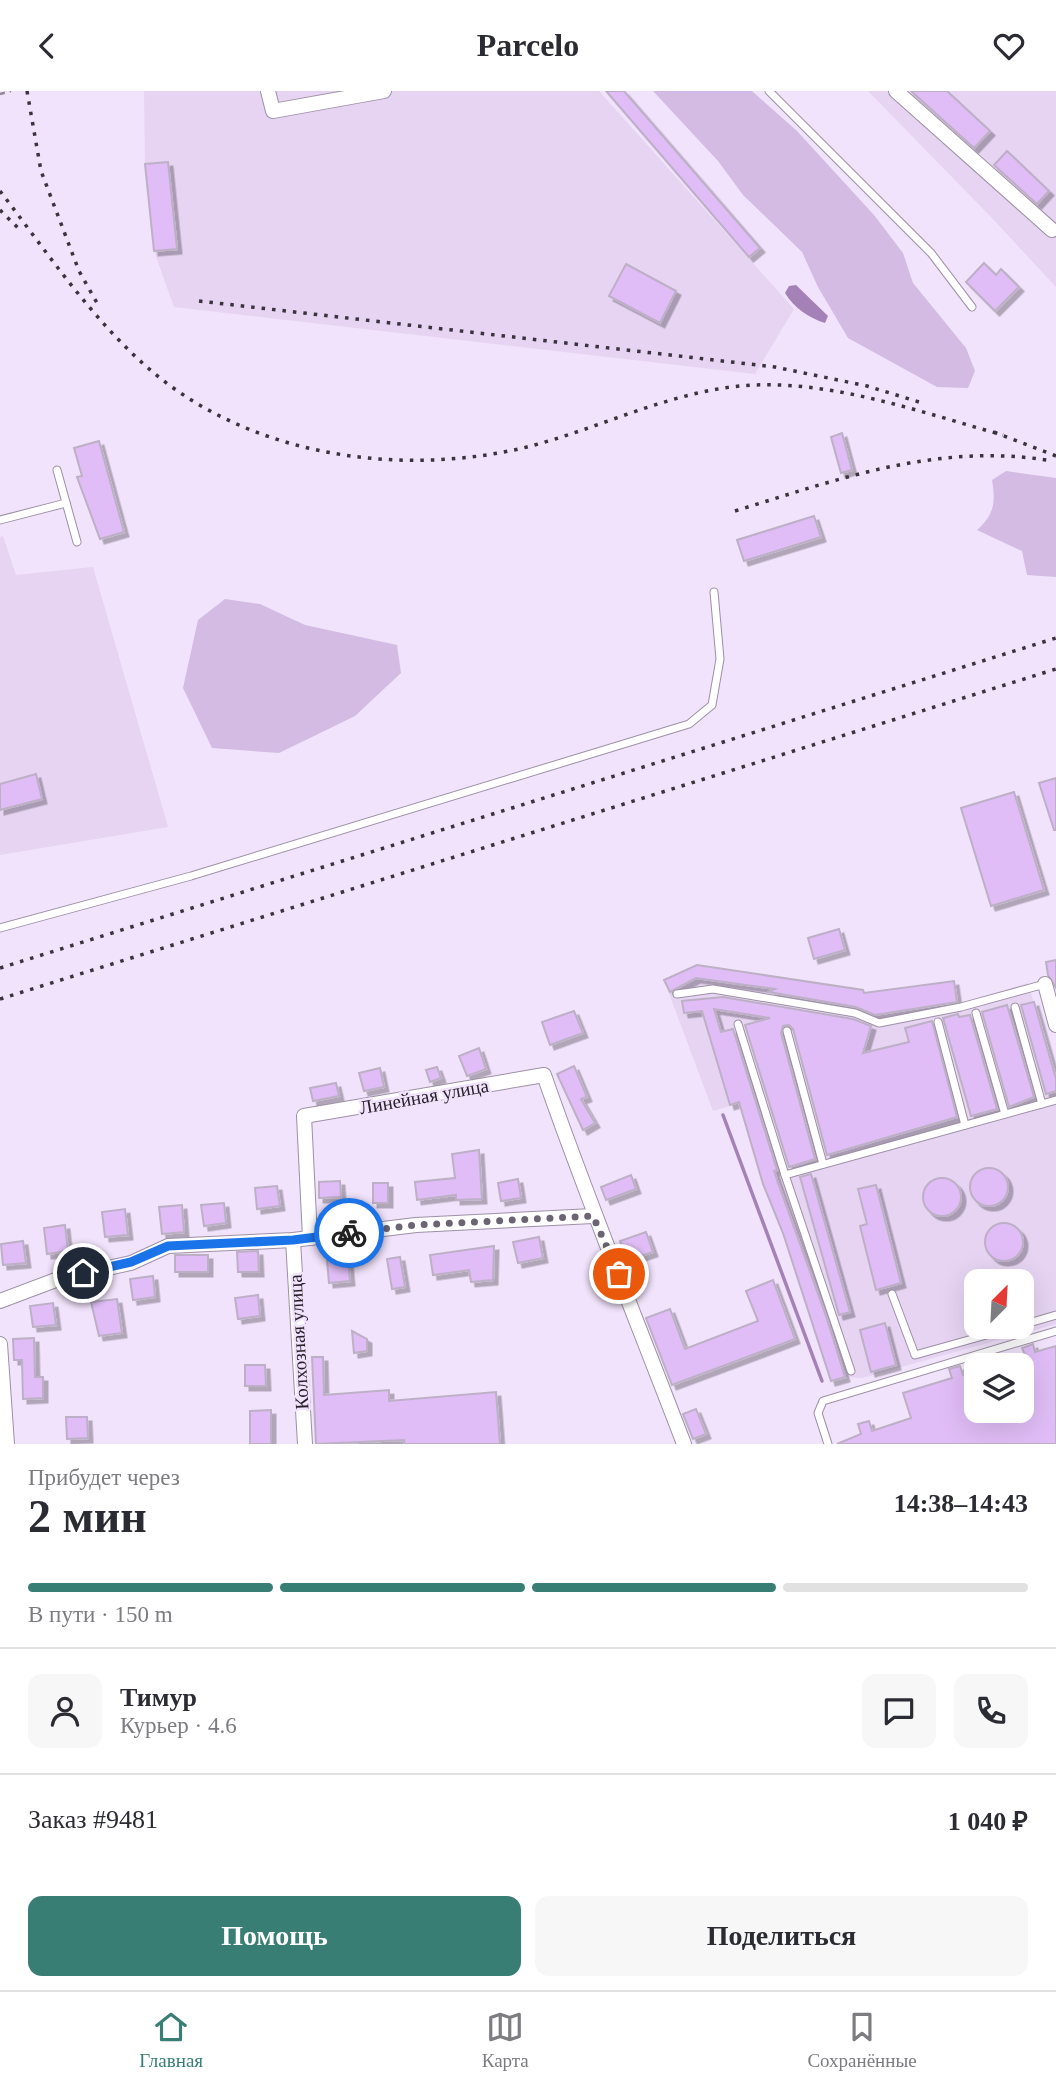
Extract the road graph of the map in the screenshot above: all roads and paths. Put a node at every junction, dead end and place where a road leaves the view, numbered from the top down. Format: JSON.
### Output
{"nodes":[{"id":1,"x":11,"y":91,"type":"edge"},
{"id":2,"x":268,"y":91,"type":"edge"},
{"id":3,"x":384,"y":91,"type":"edge"},
{"id":4,"x":769,"y":91,"type":"edge"},
{"id":5,"x":896,"y":91,"type":"edge"},
{"id":6,"x":0,"y":94,"type":"edge"},
{"id":7,"x":1052,"y":230,"type":"dead end"},
{"id":8,"x":972,"y":307,"type":"dead end"},
{"id":9,"x":57,"y":470,"type":"dead end"},
{"id":10,"x":66,"y":503,"type":"junction"},
{"id":11,"x":0,"y":520,"type":"edge"},
{"id":12,"x":77,"y":542,"type":"dead end"},
{"id":13,"x":715,"y":592,"type":"dead end"},
{"id":14,"x":0,"y":928,"type":"edge"},
{"id":15,"x":1045,"y":984,"type":"joint"},
{"id":16,"x":677,"y":994,"type":"dead end"},
{"id":17,"x":1015,"y":1007,"type":"dead end"},
{"id":18,"x":976,"y":1013,"type":"dead end"},
{"id":19,"x":939,"y":1022,"type":"dead end"},
{"id":20,"x":738,"y":1024,"type":"dead end"},
{"id":21,"x":1056,"y":1025,"type":"edge"},
{"id":22,"x":787,"y":1031,"type":"dead end"},
{"id":23,"x":1056,"y":1100,"type":"edge"},
{"id":24,"x":1041,"y":1104,"type":"junction"},
{"id":25,"x":1005,"y":1114,"type":"junction"},
{"id":26,"x":965,"y":1125,"type":"junction"},
{"id":27,"x":823,"y":1164,"type":"junction"},
{"id":28,"x":785,"y":1175,"type":"junction"},
{"id":29,"x":593,"y":1216,"type":"junction"},
{"id":30,"x":310,"y":1238,"type":"junction"},
{"id":31,"x":293,"y":1240,"type":"junction"},
{"id":32,"x":892,"y":1294,"type":"dead end"},
{"id":33,"x":0,"y":1301,"type":"edge"},
{"id":34,"x":1056,"y":1315,"type":"edge"},
{"id":35,"x":1034,"y":1321,"type":"edge"},
{"id":36,"x":1056,"y":1331,"type":"edge"},
{"id":37,"x":972,"y":1339,"type":"edge"},
{"id":38,"x":0,"y":1344,"type":"edge"},
{"id":39,"x":851,"y":1371,"type":"dead end"},
{"id":40,"x":7,"y":1444,"type":"edge"},
{"id":41,"x":305,"y":1444,"type":"edge"},
{"id":42,"x":684,"y":1444,"type":"edge"},
{"id":43,"x":828,"y":1444,"type":"edge"}],
"edges":[{"from":1,"to":6,"type":"path"},
{"from":2,"to":3,"type":"street"},
{"from":4,"to":8,"type":"lane"},
{"from":5,"to":7,"type":"street"},
{"from":9,"to":10,"type":"lane"},
{"from":10,"to":11,"type":"lane"},
{"from":10,"to":12,"type":"lane"},
{"from":13,"to":14,"type":"lane"},
{"from":15,"to":16,"type":"lane"},
{"from":15,"to":21,"type":"street"},
{"from":17,"to":24,"type":"lane"},
{"from":18,"to":25,"type":"lane"},
{"from":19,"to":26,"type":"lane"},
{"from":20,"to":28,"type":"lane"},
{"from":22,"to":27,"type":"lane"},
{"from":23,"to":24,"type":"lane"},
{"from":24,"to":25,"type":"lane"},
{"from":25,"to":26,"type":"lane"},
{"from":26,"to":27,"type":"lane"},
{"from":27,"to":28,"type":"lane"},
{"from":28,"to":39,"type":"lane"},
{"from":29,"to":30,"type":"street"},
{"from":29,"to":30,"type":"street","name":"Линейная улица"},
{"from":29,"to":42,"type":"street"},
{"from":30,"to":31,"type":"street"},
{"from":31,"to":33,"type":"street"},
{"from":31,"to":41,"type":"street","name":"Колхозная улица"},
{"from":32,"to":37,"type":"lane"},
{"from":34,"to":35,"type":"lane"},
{"from":36,"to":43,"type":"lane"},
{"from":38,"to":40,"type":"street"}]}
